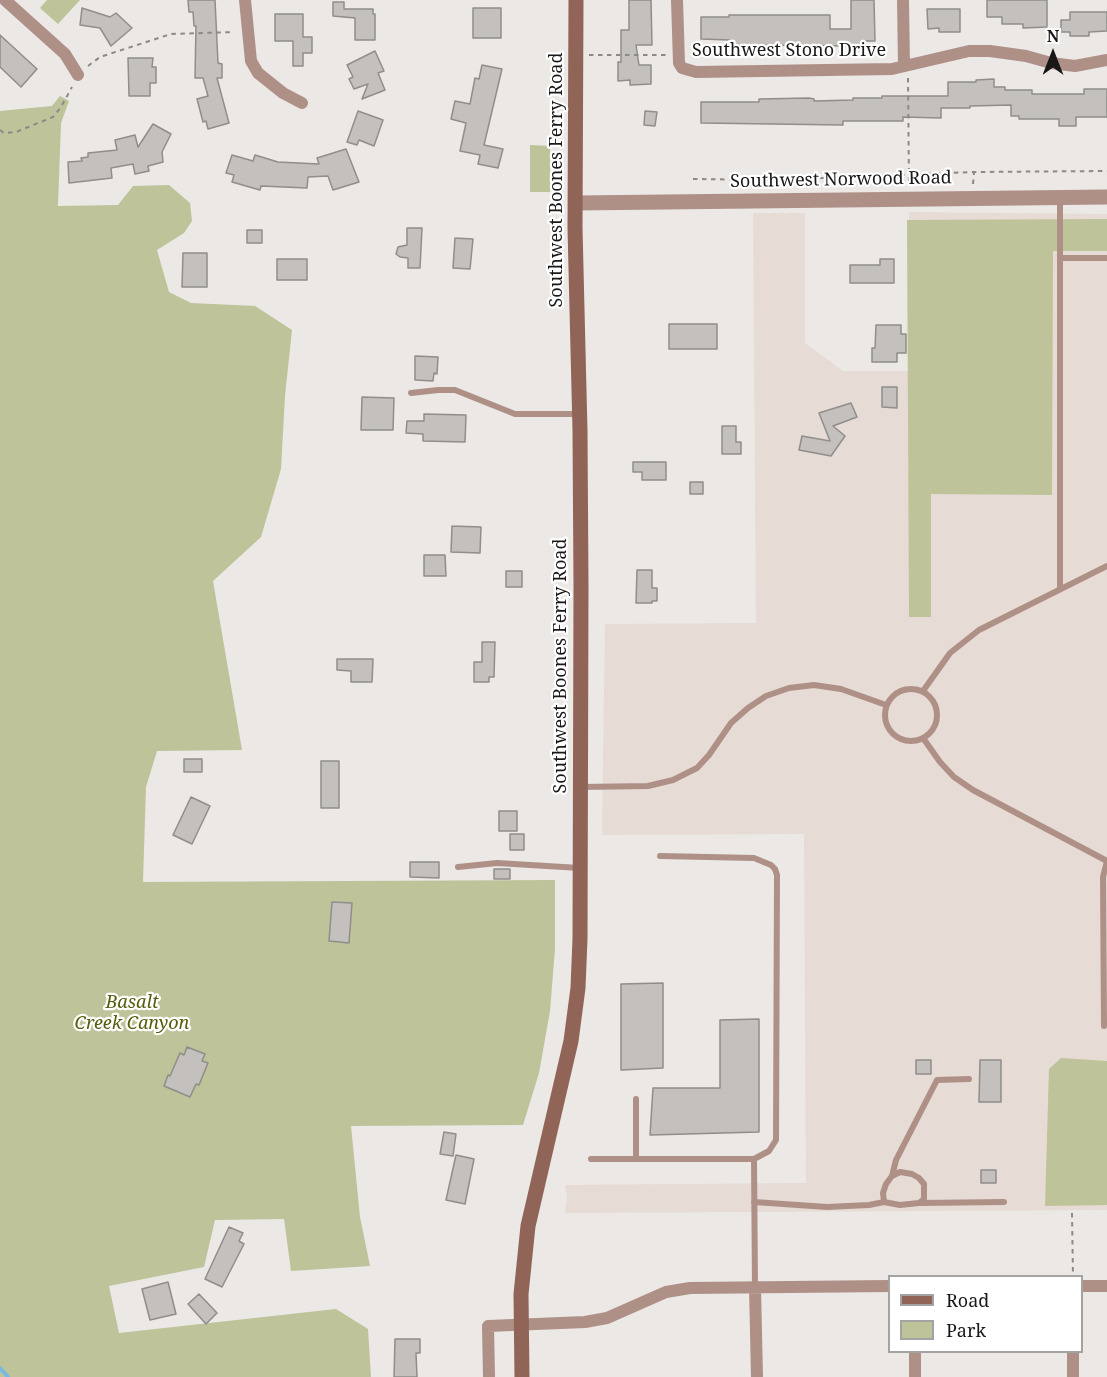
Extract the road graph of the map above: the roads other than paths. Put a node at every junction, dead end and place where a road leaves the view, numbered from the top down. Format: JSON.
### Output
{"nodes":[{"id":1,"x":5,"y":0,"type":"edge"},
{"id":2,"x":245,"y":0,"type":"edge"},
{"id":3,"x":576,"y":0,"type":"edge"},
{"id":4,"x":677,"y":0,"type":"edge"},
{"id":5,"x":903,"y":0,"type":"edge"},
{"id":6,"x":1107,"y":60,"type":"edge"},
{"id":7,"x":904,"y":66,"type":"junction"},
{"id":8,"x":78,"y":75,"type":"road end"},
{"id":9,"x":302,"y":103,"type":"dead end"},
{"id":10,"x":1060,"y":197,"type":"junction"},
{"id":11,"x":1107,"y":197,"type":"edge"},
{"id":12,"x":576,"y":203,"type":"junction"},
{"id":13,"x":1060,"y":258,"type":"junction"},
{"id":14,"x":1107,"y":258,"type":"edge"},
{"id":15,"x":411,"y":393,"type":"dead end"},
{"id":16,"x":580,"y":414,"type":"junction"},
{"id":17,"x":1107,"y":567,"type":"edge"},
{"id":18,"x":1060,"y":590,"type":"junction"},
{"id":19,"x":923,"y":691,"type":"junction"},
{"id":20,"x":886,"y":705,"type":"junction"},
{"id":21,"x":923,"y":738,"type":"junction"},
{"id":22,"x":581,"y":787,"type":"junction"},
{"id":23,"x":660,"y":856,"type":"dead end"},
{"id":24,"x":458,"y":867,"type":"dead end"},
{"id":25,"x":581,"y":868,"type":"junction"},
{"id":26,"x":1104,"y":1026,"type":"dead end"},
{"id":27,"x":969,"y":1079,"type":"dead end"},
{"id":28,"x":636,"y":1099,"type":"dead end"},
{"id":29,"x":754,"y":1158,"type":"junction"},
{"id":30,"x":591,"y":1159,"type":"dead end"},
{"id":31,"x":636,"y":1159,"type":"junction"},
{"id":32,"x":892,"y":1176,"type":"junction"},
{"id":33,"x":754,"y":1202,"type":"junction"},
{"id":34,"x":884,"y":1202,"type":"junction"},
{"id":35,"x":1004,"y":1202,"type":"dead end"},
{"id":36,"x":919,"y":1203,"type":"junction"},
{"id":37,"x":888,"y":1286,"type":"edge"},
{"id":38,"x":1083,"y":1286,"type":"edge"},
{"id":39,"x":1107,"y":1286,"type":"edge"},
{"id":40,"x":755,"y":1287,"type":"junction"},
{"id":41,"x":520,"y":1325,"type":"junction"},
{"id":42,"x":915,"y":1353,"type":"edge"},
{"id":43,"x":1073,"y":1353,"type":"edge"},
{"id":44,"x":489,"y":1377,"type":"edge"},
{"id":45,"x":522,"y":1377,"type":"edge"},
{"id":46,"x":757,"y":1377,"type":"edge"},
{"id":47,"x":915,"y":1377,"type":"edge"},
{"id":48,"x":1073,"y":1377,"type":"edge"}],
"edges":[{"from":1,"to":8,"type":"street"},
{"from":2,"to":9,"type":"street"},
{"from":3,"to":12,"type":"main road","name":"Southwest Boones Ferry Road"},
{"from":4,"to":7,"type":"street","name":"Southwest Stono Drive"},
{"from":5,"to":7,"type":"street"},
{"from":6,"to":7,"type":"street","name":"Southwest Stono Drive"},
{"from":10,"to":11,"type":"street","name":"Southwest Norwood Road"},
{"from":10,"to":12,"type":"street","name":"Southwest Norwood Road"},
{"from":10,"to":13,"type":"lane"},
{"from":12,"to":16,"type":"main road","name":"Southwest Boones Ferry Road"},
{"from":13,"to":14,"type":"lane"},
{"from":13,"to":18,"type":"lane"},
{"from":15,"to":16,"type":"lane"},
{"from":16,"to":22,"type":"main road","name":"Southwest Boones Ferry Road"},
{"from":17,"to":18,"type":"lane"},
{"from":18,"to":19,"type":"lane"},
{"from":19,"to":20,"type":"lane"},
{"from":19,"to":21,"type":"lane"},
{"from":20,"to":21,"type":"lane"},
{"from":20,"to":22,"type":"lane"},
{"from":21,"to":26,"type":"lane"},
{"from":22,"to":25,"type":"main road","name":"Southwest Boones Ferry Road"},
{"from":23,"to":29,"type":"lane"},
{"from":24,"to":25,"type":"lane"},
{"from":25,"to":41,"type":"main road","name":"Southwest Boones Ferry Road"},
{"from":27,"to":32,"type":"lane"},
{"from":28,"to":31,"type":"lane"},
{"from":29,"to":31,"type":"lane"},
{"from":29,"to":33,"type":"lane"},
{"from":30,"to":31,"type":"lane"},
{"from":32,"to":34,"type":"lane"},
{"from":32,"to":36,"type":"lane"},
{"from":33,"to":34,"type":"lane"},
{"from":33,"to":40,"type":"lane"},
{"from":34,"to":36,"type":"lane"},
{"from":35,"to":36,"type":"lane"},
{"from":37,"to":40,"type":"street"},
{"from":38,"to":39,"type":"street"},
{"from":40,"to":41,"type":"street"},
{"from":40,"to":46,"type":"street"},
{"from":41,"to":44,"type":"street"},
{"from":41,"to":45,"type":"main road","name":"Southwest Boones Ferry Road"},
{"from":42,"to":47,"type":"street"},
{"from":43,"to":48,"type":"street"}]}
